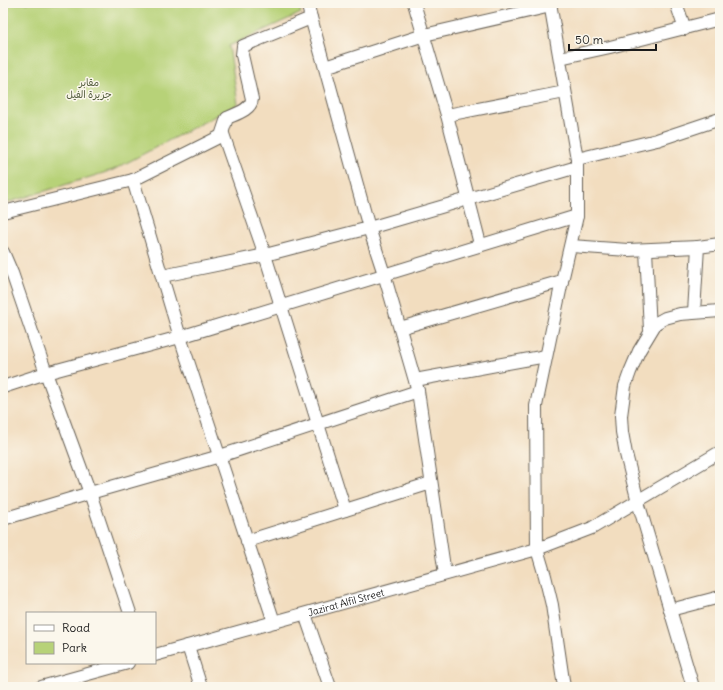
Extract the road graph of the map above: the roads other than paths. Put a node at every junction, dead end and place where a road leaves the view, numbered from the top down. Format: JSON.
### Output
{"nodes":[{"id":1,"x":307,"y":3,"type":"edge"},
{"id":2,"x":414,"y":3,"type":"edge"},
{"id":3,"x":676,"y":3,"type":"edge"},
{"id":4,"x":550,"y":4,"type":"edge"},
{"id":5,"x":311,"y":18,"type":"junction"},
{"id":6,"x":720,"y":19,"type":"edge"},
{"id":7,"x":685,"y":29,"type":"junction"},
{"id":8,"x":424,"y":35,"type":"junction"},
{"id":9,"x":560,"y":58,"type":"junction"},
{"id":10,"x":325,"y":67,"type":"junction"},
{"id":11,"x":566,"y":92,"type":"junction"},
{"id":12,"x":447,"y":115,"type":"junction"},
{"id":13,"x":720,"y":119,"type":"edge"},
{"id":14,"x":223,"y":134,"type":"junction"},
{"id":15,"x":577,"y":163,"type":"junction"},
{"id":16,"x":133,"y":180,"type":"junction"},
{"id":17,"x":469,"y":199,"type":"junction"},
{"id":18,"x":3,"y":212,"type":"edge"},
{"id":19,"x":577,"y":216,"type":"junction"},
{"id":20,"x":369,"y":228,"type":"junction"},
{"id":21,"x":480,"y":244,"type":"junction"},
{"id":22,"x":720,"y":244,"type":"edge"},
{"id":23,"x":571,"y":246,"type":"junction"},
{"id":24,"x":698,"y":247,"type":"junction"},
{"id":25,"x":646,"y":250,"type":"junction"},
{"id":26,"x":3,"y":252,"type":"edge"},
{"id":27,"x":265,"y":255,"type":"junction"},
{"id":28,"x":384,"y":274,"type":"junction"},
{"id":29,"x":7,"y":275,"type":"edge"},
{"id":30,"x":162,"y":276,"type":"junction"},
{"id":31,"x":562,"y":281,"type":"junction"},
{"id":32,"x":281,"y":306,"type":"junction"},
{"id":33,"x":720,"y":311,"type":"edge"},
{"id":34,"x":694,"y":312,"type":"junction"},
{"id":35,"x":400,"y":328,"type":"junction"},
{"id":36,"x":650,"y":330,"type":"junction"},
{"id":37,"x":180,"y":337,"type":"junction"},
{"id":38,"x":546,"y":356,"type":"junction"},
{"id":39,"x":46,"y":373,"type":"junction"},
{"id":40,"x":416,"y":386,"type":"junction"},
{"id":41,"x":3,"y":387,"type":"edge"},
{"id":42,"x":318,"y":425,"type":"junction"},
{"id":43,"x":720,"y":452,"type":"edge"},
{"id":44,"x":220,"y":456,"type":"junction"},
{"id":45,"x":431,"y":483,"type":"junction"},
{"id":46,"x":90,"y":492,"type":"junction"},
{"id":47,"x":638,"y":502,"type":"junction"},
{"id":48,"x":345,"y":510,"type":"junction"},
{"id":49,"x":3,"y":519,"type":"edge"},
{"id":50,"x":247,"y":541,"type":"junction"},
{"id":51,"x":537,"y":549,"type":"junction"},
{"id":52,"x":445,"y":574,"type":"junction"},
{"id":53,"x":720,"y":597,"type":"edge"},
{"id":54,"x":670,"y":610,"type":"junction"},
{"id":55,"x":130,"y":612,"type":"edge"},
{"id":56,"x":304,"y":614,"type":"junction"},
{"id":57,"x":274,"y":622,"type":"junction"},
{"id":58,"x":188,"y":646,"type":"junction"},
{"id":59,"x":156,"y":656,"type":"edge"},
{"id":60,"x":124,"y":664,"type":"edge"},
{"id":61,"x":41,"y":687,"type":"edge"},
{"id":62,"x":201,"y":687,"type":"edge"},
{"id":63,"x":330,"y":687,"type":"edge"},
{"id":64,"x":564,"y":687,"type":"edge"},
{"id":65,"x":693,"y":687,"type":"edge"}],
"edges":[{"from":1,"to":5,"type":"street"},
{"from":2,"to":8,"type":"street"},
{"from":3,"to":7,"type":"street"},
{"from":4,"to":8,"type":"street"},
{"from":4,"to":9,"type":"street"},
{"from":5,"to":10,"type":"street"},
{"from":5,"to":14,"type":"street"},
{"from":6,"to":7,"type":"street"},
{"from":7,"to":9,"type":"street"},
{"from":8,"to":10,"type":"street"},
{"from":8,"to":12,"type":"street"},
{"from":9,"to":11,"type":"street"},
{"from":10,"to":20,"type":"street"},
{"from":11,"to":12,"type":"street"},
{"from":11,"to":15,"type":"street"},
{"from":12,"to":17,"type":"street"},
{"from":13,"to":15,"type":"street"},
{"from":14,"to":16,"type":"street"},
{"from":14,"to":27,"type":"street"},
{"from":15,"to":17,"type":"street"},
{"from":15,"to":19,"type":"street"},
{"from":16,"to":18,"type":"street"},
{"from":16,"to":30,"type":"street"},
{"from":17,"to":20,"type":"street"},
{"from":17,"to":21,"type":"street"},
{"from":19,"to":21,"type":"street"},
{"from":19,"to":23,"type":"street"},
{"from":20,"to":27,"type":"street"},
{"from":20,"to":28,"type":"street"},
{"from":21,"to":28,"type":"street"},
{"from":22,"to":24,"type":"street"},
{"from":23,"to":25,"type":"street"},
{"from":23,"to":31,"type":"street"},
{"from":24,"to":25,"type":"street"},
{"from":24,"to":34,"type":"street"},
{"from":25,"to":36,"type":"street"},
{"from":26,"to":29,"type":"street"},
{"from":27,"to":30,"type":"street"},
{"from":27,"to":32,"type":"street"},
{"from":28,"to":32,"type":"street"},
{"from":28,"to":35,"type":"street"},
{"from":29,"to":39,"type":"street"},
{"from":30,"to":37,"type":"street"},
{"from":31,"to":35,"type":"street"},
{"from":31,"to":38,"type":"street"},
{"from":32,"to":37,"type":"street"},
{"from":32,"to":42,"type":"street"},
{"from":33,"to":34,"type":"street"},
{"from":34,"to":36,"type":"street"},
{"from":35,"to":40,"type":"street"},
{"from":36,"to":47,"type":"street"},
{"from":37,"to":39,"type":"street"},
{"from":37,"to":44,"type":"street"},
{"from":38,"to":40,"type":"street"},
{"from":38,"to":51,"type":"street"},
{"from":39,"to":41,"type":"street"},
{"from":39,"to":46,"type":"street"},
{"from":40,"to":42,"type":"street"},
{"from":40,"to":45,"type":"street"},
{"from":42,"to":44,"type":"street"},
{"from":42,"to":48,"type":"street"},
{"from":43,"to":47,"type":"street","name":"Jazirat Alfil Street"},
{"from":44,"to":46,"type":"street"},
{"from":44,"to":50,"type":"street"},
{"from":45,"to":48,"type":"street"},
{"from":45,"to":52,"type":"street"},
{"from":46,"to":49,"type":"street"},
{"from":46,"to":55,"type":"street"},
{"from":47,"to":51,"type":"street","name":"Jazirat Alfil Street"},
{"from":47,"to":54,"type":"street"},
{"from":48,"to":50,"type":"street"},
{"from":50,"to":57,"type":"street"},
{"from":51,"to":52,"type":"street","name":"Jazirat Alfil Street"},
{"from":51,"to":64,"type":"street"},
{"from":52,"to":56,"type":"street","name":"Jazirat Alfil Street"},
{"from":53,"to":54,"type":"street"},
{"from":54,"to":65,"type":"street"},
{"from":56,"to":57,"type":"street","name":"Jazirat Alfil Street"},
{"from":56,"to":63,"type":"street"},
{"from":57,"to":58,"type":"street","name":"Jazirat Alfil Street"},
{"from":58,"to":59,"type":"street","name":"Jazirat Alfil Street"},
{"from":58,"to":62,"type":"street"},
{"from":60,"to":61,"type":"street"}]}
